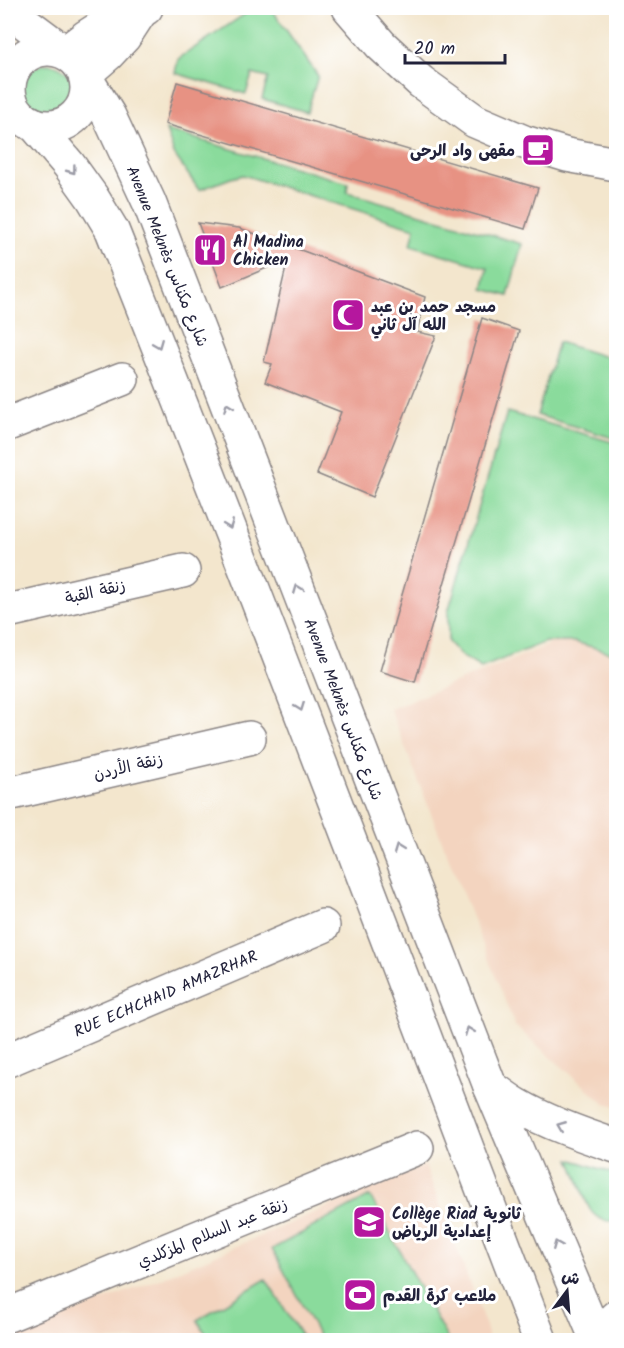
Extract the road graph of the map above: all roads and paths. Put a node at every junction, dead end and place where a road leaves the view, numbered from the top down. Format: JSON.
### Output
{"nodes":[{"id":1,"x":349,"y":8,"type":"edge"},
{"id":2,"x":144,"y":9,"type":"edge"},
{"id":3,"x":8,"y":10,"type":"edge"},
{"id":4,"x":75,"y":65,"type":"junction"},
{"id":5,"x":16,"y":111,"type":"edge"},
{"id":6,"x":616,"y":164,"type":"edge"},
{"id":7,"x":122,"y":379,"type":"dead end"},
{"id":8,"x":8,"y":424,"type":"edge"},
{"id":9,"x":183,"y":571,"type":"dead end"},
{"id":10,"x":8,"y":611,"type":"edge"},
{"id":11,"x":249,"y":738,"type":"dead end"},
{"id":12,"x":8,"y":794,"type":"edge"},
{"id":13,"x":323,"y":926,"type":"dead end"},
{"id":14,"x":8,"y":1060,"type":"edge"},
{"id":15,"x":490,"y":1086,"type":"junction"},
{"id":16,"x":616,"y":1146,"type":"edge"},
{"id":17,"x":417,"y":1148,"type":"dead end"},
{"id":18,"x":575,"y":1289,"type":"junction"},
{"id":19,"x":8,"y":1316,"type":"edge"},
{"id":20,"x":536,"y":1332,"type":"edge"},
{"id":21,"x":601,"y":1334,"type":"edge"}],
"edges":[{"from":1,"to":6,"type":"street"},
{"from":2,"to":4,"type":"street"},
{"from":3,"to":4,"type":"street","name":"Avenue Meknès شارع مكناس"},
{"from":4,"to":5,"type":"street"},
{"from":4,"to":5,"type":"street"},
{"from":15,"to":4,"type":"street","name":"Avenue Meknès شارع مكناس","one_way":true},
{"from":5,"to":20,"type":"street","one_way":true},
{"from":7,"to":8,"type":"street"},
{"from":9,"to":10,"type":"street","name":"زنقة القبة"},
{"from":11,"to":12,"type":"street","name":"زنقة الأردن"},
{"from":13,"to":14,"type":"street","name":"RUE ECHCHAID AMAZRHAR"},
{"from":16,"to":15,"type":"street","one_way":true},
{"from":18,"to":15,"type":"street","name":"Avenue Meknès شارع مكناس","one_way":true},
{"from":17,"to":19,"type":"street","name":"زنقة عبد السلام المزكلدي"},
{"from":18,"to":20,"type":"street"},
{"from":18,"to":21,"type":"street","name":"Avenue Meknès شارع مكناس"}]}
